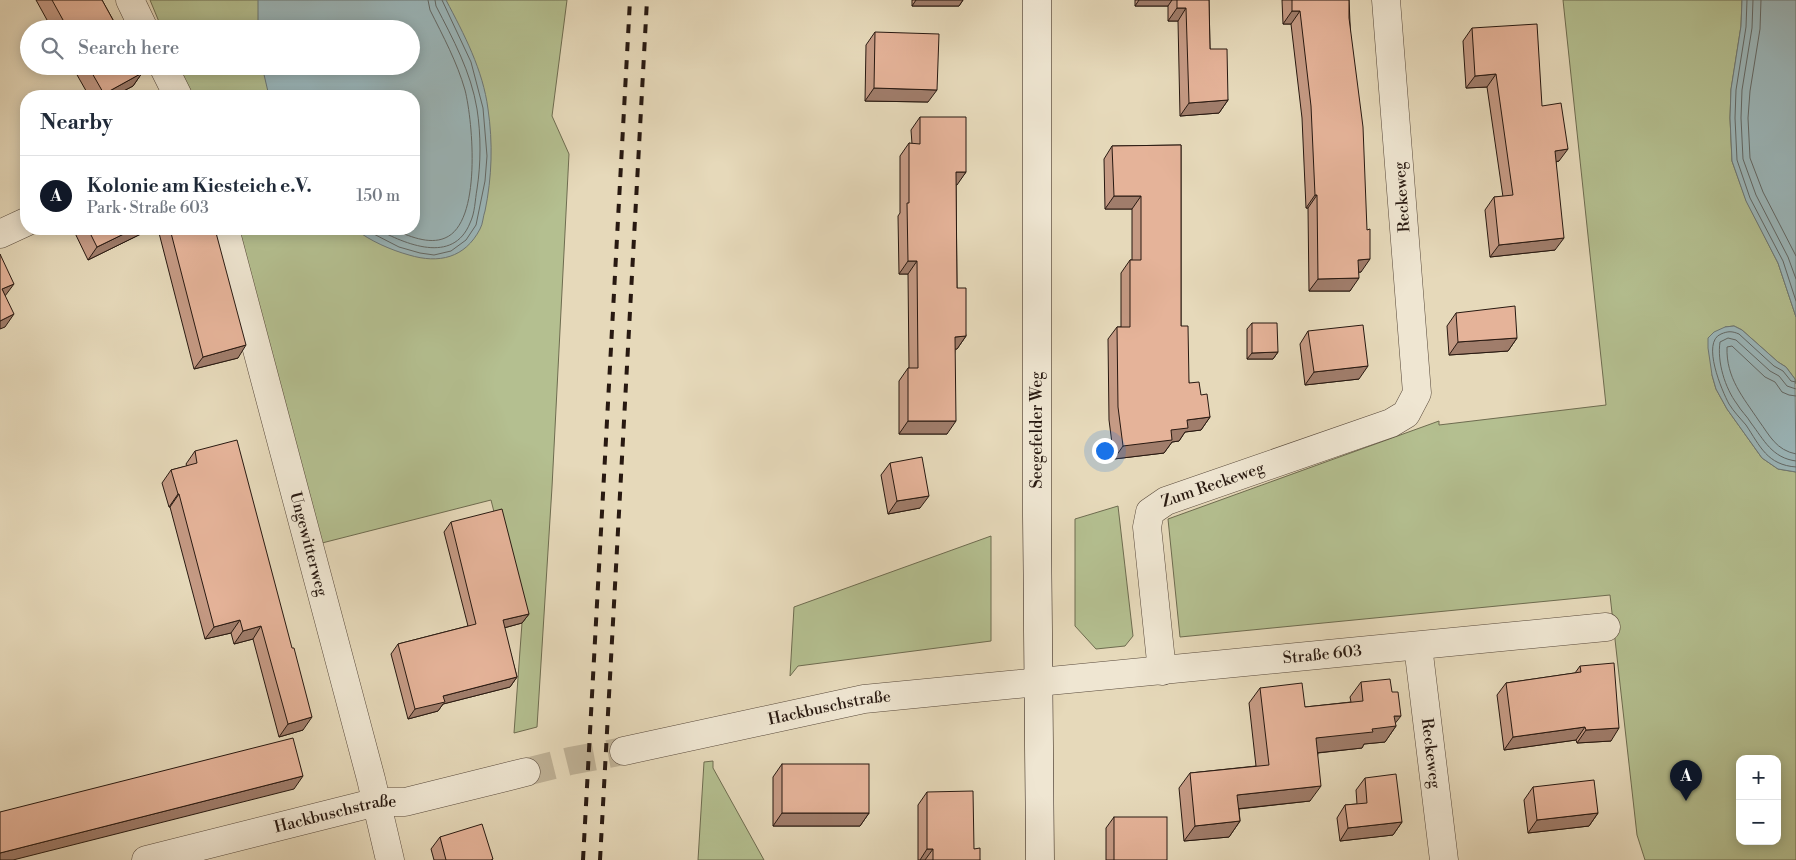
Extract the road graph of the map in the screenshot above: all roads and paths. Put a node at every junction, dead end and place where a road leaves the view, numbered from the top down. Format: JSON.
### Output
{"nodes":[{"id":1,"x":130,"y":0,"type":"edge"},
{"id":2,"x":1037,"y":0,"type":"edge"},
{"id":3,"x":1386,"y":0,"type":"edge"},
{"id":4,"x":140,"y":20,"type":"edge"},
{"id":5,"x":168,"y":75,"type":"edge"},
{"id":6,"x":175,"y":90,"type":"edge"},
{"id":7,"x":20,"y":225,"type":"edge"},
{"id":8,"x":0,"y":234,"type":"edge"},
{"id":9,"x":227,"y":235,"type":"edge"},
{"id":10,"x":1417,"y":393,"type":"joint"},
{"id":11,"x":1606,"y":627,"type":"dead end"},
{"id":12,"x":1418,"y":646,"type":"junction"},
{"id":13,"x":1162,"y":671,"type":"junction"},
{"id":14,"x":1038,"y":682,"type":"junction"},
{"id":15,"x":624,"y":751,"type":"tunnel mouth"},
{"id":16,"x":526,"y":772,"type":"tunnel mouth"},
{"id":17,"x":377,"y":802,"type":"junction"},
{"id":18,"x":146,"y":860,"type":"edge"},
{"id":19,"x":390,"y":860,"type":"edge"},
{"id":20,"x":1040,"y":860,"type":"edge"},
{"id":21,"x":1444,"y":860,"type":"edge"}],
"edges":[{"from":1,"to":4,"type":"street"},
{"from":2,"to":14,"type":"street","name":"Seegefelder Weg"},
{"from":3,"to":10,"type":"street","name":"Reckeweg"},
{"from":5,"to":6,"type":"street"},
{"from":7,"to":8,"type":"street"},
{"from":9,"to":17,"type":"street","name":"Ungewitterweg"},
{"from":10,"to":13,"type":"street","name":"Zum Reckeweg"},
{"from":11,"to":12,"type":"street","name":"Straße 603"},
{"from":12,"to":13,"type":"street","name":"Straße 603"},
{"from":12,"to":21,"type":"street","name":"Reckeweg"},
{"from":13,"to":14,"type":"street","name":"Straße 603"},
{"from":14,"to":15,"type":"street","name":"Hackbuschstraße"},
{"from":14,"to":20,"type":"street","name":"Seegefelder Weg"},
{"from":16,"to":17,"type":"street","name":"Hackbuschstraße"},
{"from":17,"to":18,"type":"street","name":"Hackbuschstraße"},
{"from":17,"to":19,"type":"street","name":"Ungewitterweg"}]}
